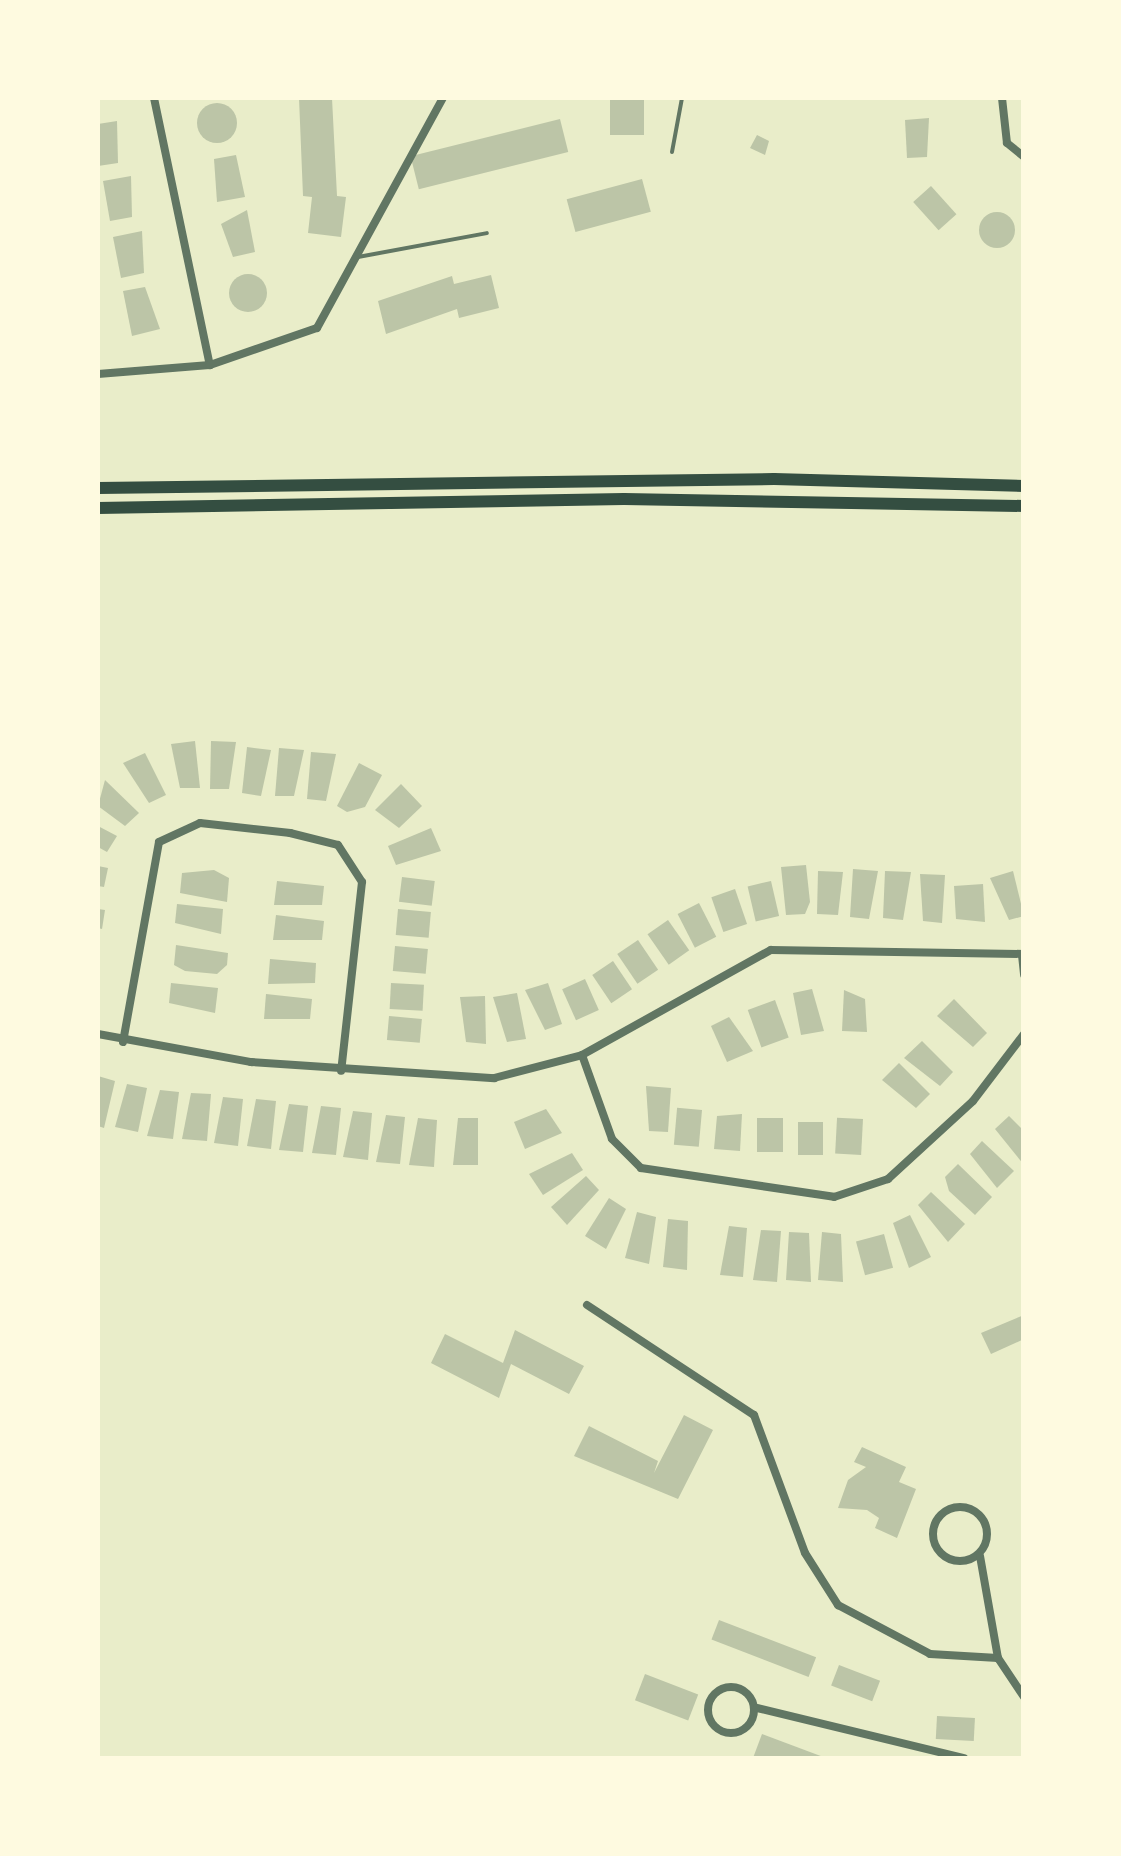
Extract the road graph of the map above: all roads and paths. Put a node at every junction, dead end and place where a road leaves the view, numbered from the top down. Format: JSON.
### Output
{"nodes":[{"id":1,"x":154,"y":98,"type":"edge"},
{"id":2,"x":443,"y":98,"type":"edge"},
{"id":3,"x":682,"y":98,"type":"edge"},
{"id":4,"x":1002,"y":98,"type":"edge"},
{"id":5,"x":672,"y":152,"type":"dead end"},
{"id":6,"x":1024,"y":158,"type":"edge"},
{"id":7,"x":486,"y":233,"type":"dead end"},
{"id":8,"x":358,"y":257,"type":"junction"},
{"id":9,"x":210,"y":365,"type":"junction"},
{"id":10,"x":98,"y":374,"type":"edge"},
{"id":11,"x":1024,"y":486,"type":"edge"},
{"id":12,"x":98,"y":488,"type":"edge"},
{"id":13,"x":1024,"y":506,"type":"edge"},
{"id":14,"x":98,"y":508,"type":"edge"},
{"id":15,"x":1023,"y":954,"type":"edge"},
{"id":16,"x":1024,"y":976,"type":"edge"},
{"id":17,"x":98,"y":1034,"type":"edge"},
{"id":18,"x":1024,"y":1034,"type":"edge"},
{"id":19,"x":124,"y":1042,"type":"junction"},
{"id":20,"x":582,"y":1055,"type":"junction"},
{"id":21,"x":341,"y":1071,"type":"junction"},
{"id":22,"x":587,"y":1305,"type":"dead end"},
{"id":23,"x":980,"y":1556,"type":"junction"},
{"id":24,"x":998,"y":1658,"type":"junction"},
{"id":25,"x":1024,"y":1697,"type":"edge"},
{"id":26,"x":757,"y":1708,"type":"junction"},
{"id":27,"x":964,"y":1758,"type":"edge"}],
"edges":[{"from":1,"to":9,"type":"street"},
{"from":2,"to":8,"type":"street"},
{"from":3,"to":5,"type":"lane"},
{"from":4,"to":6,"type":"street"},
{"from":7,"to":8,"type":"lane"},
{"from":8,"to":9,"type":"street"},
{"from":9,"to":10,"type":"street"},
{"from":11,"to":12,"type":"highway"},
{"from":13,"to":14,"type":"highway"},
{"from":15,"to":16,"type":"street"},
{"from":15,"to":20,"type":"street"},
{"from":17,"to":19,"type":"street"},
{"from":18,"to":20,"type":"street"},
{"from":19,"to":21,"type":"street"},
{"from":19,"to":21,"type":"street"},
{"from":20,"to":21,"type":"street"},
{"from":22,"to":24,"type":"street"},
{"from":23,"to":23,"type":"street"},
{"from":23,"to":24,"type":"street"},
{"from":24,"to":25,"type":"street"},
{"from":26,"to":26,"type":"street"},
{"from":26,"to":27,"type":"street"}]}
